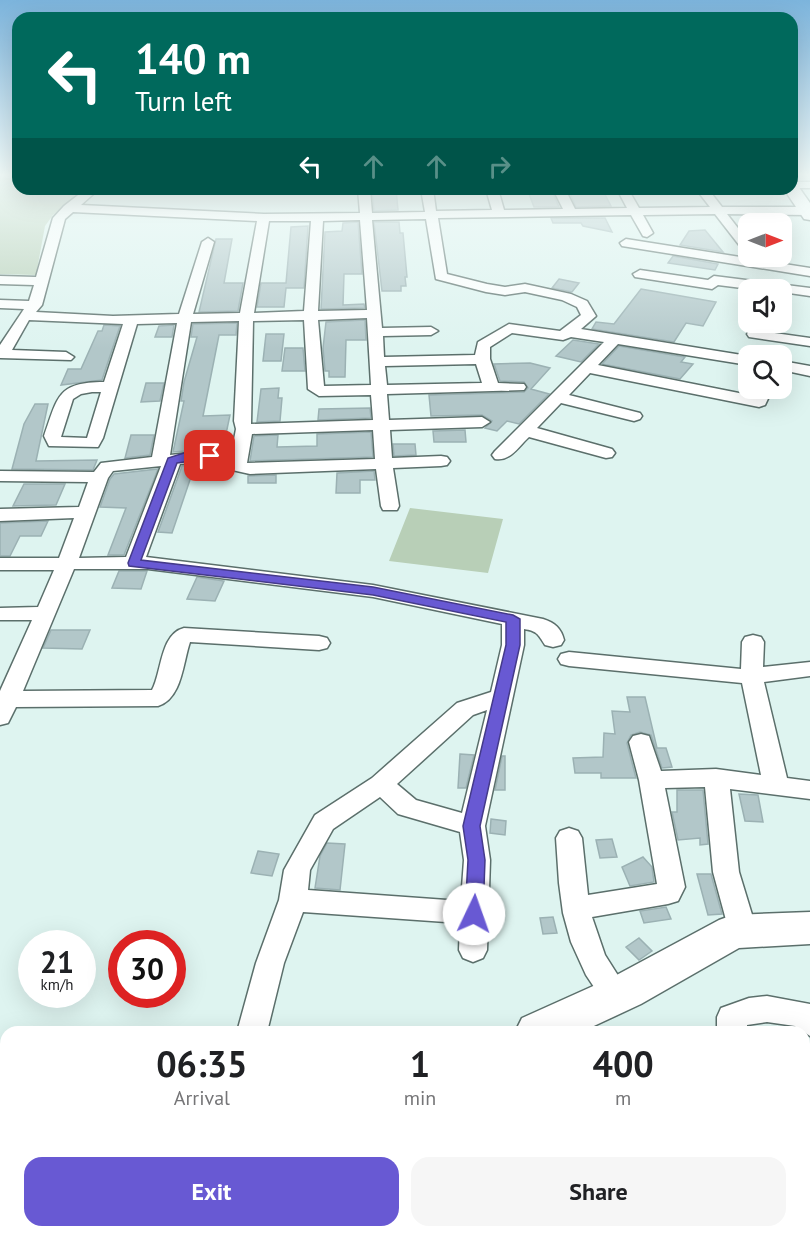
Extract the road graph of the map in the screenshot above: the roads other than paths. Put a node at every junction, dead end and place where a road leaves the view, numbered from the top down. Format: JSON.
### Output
{"nodes":[{"id":1,"x":55,"y":234,"type":"edge"},
{"id":2,"x":261,"y":234,"type":"edge"},
{"id":3,"x":316,"y":234,"type":"edge"},
{"id":4,"x":367,"y":234,"type":"edge"},
{"id":5,"x":434,"y":234,"type":"edge"},
{"id":6,"x":208,"y":242,"type":"dead end"},
{"id":7,"x":626,"y":243,"type":"dead end"},
{"id":8,"x":726,"y":256,"type":"junction"},
{"id":9,"x":810,"y":272,"type":"edge"},
{"id":10,"x":640,"y":274,"type":"dead end"},
{"id":11,"x":0,"y":280,"type":"edge"},
{"id":12,"x":42,"y":281,"type":"junction"},
{"id":13,"x":711,"y":287,"type":"junction"},
{"id":14,"x":810,"y":292,"type":"edge"},
{"id":15,"x":0,"y":304,"type":"edge"},
{"id":16,"x":30,"y":310,"type":"junction"},
{"id":17,"x":374,"y":314,"type":"junction"},
{"id":18,"x":311,"y":316,"type":"junction"},
{"id":19,"x":246,"y":317,"type":"junction"},
{"id":20,"x":185,"y":318,"type":"junction"},
{"id":21,"x":131,"y":320,"type":"junction"},
{"id":22,"x":431,"y":331,"type":"dead end"},
{"id":23,"x":375,"y":332,"type":"junction"},
{"id":24,"x":570,"y":332,"type":"junction"},
{"id":25,"x":754,"y":334,"type":"dead end"},
{"id":26,"x":615,"y":339,"type":"junction"},
{"id":27,"x":810,"y":342,"type":"edge"},
{"id":28,"x":66,"y":357,"type":"dead end"},
{"id":29,"x":738,"y":358,"type":"edge"},
{"id":30,"x":482,"y":359,"type":"junction"},
{"id":31,"x":377,"y":362,"type":"junction"},
{"id":32,"x":587,"y":368,"type":"junction"},
{"id":33,"x":792,"y":368,"type":"edge"},
{"id":34,"x":810,"y":371,"type":"edge"},
{"id":35,"x":110,"y":387,"type":"junction"},
{"id":36,"x":518,"y":387,"type":"dead end"},
{"id":37,"x":492,"y":388,"type":"junction"},
{"id":38,"x":379,"y":391,"type":"junction"},
{"id":39,"x":557,"y":397,"type":"junction"},
{"id":40,"x":738,"y":398,"type":"edge"},
{"id":41,"x":744,"y":399,"type":"edge"},
{"id":42,"x":760,"y":399,"type":"edge"},
{"id":43,"x":634,"y":416,"type":"dead end"},
{"id":44,"x":482,"y":422,"type":"dead end"},
{"id":45,"x":382,"y":425,"type":"junction"},
{"id":46,"x":244,"y":429,"type":"junction"},
{"id":47,"x":524,"y":430,"type":"junction"},
{"id":48,"x":606,"y":453,"type":"dead end"},
{"id":49,"x":501,"y":455,"type":"dead end"},
{"id":50,"x":210,"y":456,"type":"dead end"},
{"id":51,"x":166,"y":461,"type":"junction"},
{"id":52,"x":441,"y":461,"type":"dead end"},
{"id":53,"x":384,"y":463,"type":"junction"},
{"id":54,"x":0,"y":476,"type":"edge"},
{"id":55,"x":99,"y":477,"type":"junction"},
{"id":56,"x":390,"y":506,"type":"dead end"},
{"id":57,"x":86,"y":512,"type":"junction"},
{"id":58,"x":0,"y":515,"type":"edge"},
{"id":59,"x":67,"y":563,"type":"junction"},
{"id":60,"x":134,"y":563,"type":"junction"},
{"id":61,"x":0,"y":564,"type":"edge"},
{"id":62,"x":45,"y":613,"type":"junction"},
{"id":63,"x":0,"y":614,"type":"edge"},
{"id":64,"x":513,"y":619,"type":"junction"},
{"id":65,"x":553,"y":640,"type":"dead end"},
{"id":66,"x":753,"y":642,"type":"dead end"},
{"id":67,"x":319,"y":643,"type":"dead end"},
{"id":68,"x":569,"y":659,"type":"dead end"},
{"id":69,"x":810,"y":669,"type":"edge"},
{"id":70,"x":752,"y":676,"type":"junction"},
{"id":71,"x":502,"y":696,"type":"junction"},
{"id":72,"x":4,"y":708,"type":"edge"},
{"id":73,"x":641,"y":742,"type":"dead end"},
{"id":74,"x":716,"y":778,"type":"junction"},
{"id":75,"x":651,"y":780,"type":"junction"},
{"id":76,"x":381,"y":784,"type":"junction"},
{"id":77,"x":776,"y":786,"type":"junction"},
{"id":78,"x":810,"y":790,"type":"edge"},
{"id":79,"x":472,"y":826,"type":"junction"},
{"id":80,"x":569,"y":838,"type":"dead end"},
{"id":81,"x":293,"y":900,"type":"junction"},
{"id":82,"x":576,"y":908,"type":"junction"},
{"id":83,"x":474,"y":914,"type":"junction"},
{"id":84,"x":810,"y":928,"type":"edge"},
{"id":85,"x":743,"y":931,"type":"junction"},
{"id":86,"x":473,"y":950,"type":"dead end"},
{"id":87,"x":615,"y":996,"type":"junction"},
{"id":88,"x":810,"y":1023,"type":"edge"},
{"id":89,"x":254,"y":1026,"type":"edge"},
{"id":90,"x":550,"y":1026,"type":"edge"},
{"id":91,"x":732,"y":1026,"type":"edge"}],
"edges":[{"from":1,"to":12,"type":"street"},
{"from":2,"to":19,"type":"street"},
{"from":3,"to":18,"type":"street"},
{"from":4,"to":17,"type":"street"},
{"from":5,"to":24,"type":"street"},
{"from":6,"to":20,"type":"street"},
{"from":7,"to":8,"type":"street"},
{"from":8,"to":9,"type":"street"},
{"from":8,"to":13,"type":"street"},
{"from":10,"to":13,"type":"street"},
{"from":11,"to":12,"type":"street"},
{"from":12,"to":16,"type":"street"},
{"from":13,"to":14,"type":"street"},
{"from":15,"to":16,"type":"street"},
{"from":16,"to":21,"type":"street"},
{"from":16,"to":28,"type":"street"},
{"from":17,"to":18,"type":"street"},
{"from":17,"to":23,"type":"street"},
{"from":18,"to":19,"type":"street"},
{"from":18,"to":38,"type":"street"},
{"from":19,"to":20,"type":"street"},
{"from":19,"to":46,"type":"street"},
{"from":20,"to":21,"type":"street"},
{"from":20,"to":51,"type":"street"},
{"from":21,"to":35,"type":"street"},
{"from":22,"to":23,"type":"street"},
{"from":23,"to":31,"type":"street"},
{"from":24,"to":26,"type":"street"},
{"from":24,"to":30,"type":"street"},
{"from":25,"to":27,"type":"street"},
{"from":26,"to":29,"type":"street"},
{"from":26,"to":32,"type":"street"},
{"from":30,"to":31,"type":"street"},
{"from":30,"to":37,"type":"street"},
{"from":31,"to":38,"type":"street"},
{"from":32,"to":39,"type":"street"},
{"from":32,"to":40,"type":"street"},
{"from":33,"to":34,"type":"street"},
{"from":35,"to":35,"type":"street"},
{"from":36,"to":37,"type":"street"},
{"from":37,"to":38,"type":"street"},
{"from":38,"to":45,"type":"street"},
{"from":39,"to":43,"type":"street"},
{"from":39,"to":47,"type":"street"},
{"from":41,"to":42,"type":"street"},
{"from":44,"to":45,"type":"street"},
{"from":45,"to":46,"type":"street"},
{"from":45,"to":53,"type":"street"},
{"from":46,"to":53,"type":"street"},
{"from":47,"to":48,"type":"street"},
{"from":47,"to":49,"type":"street"},
{"from":50,"to":51,"type":"street"},
{"from":51,"to":55,"type":"street"},
{"from":51,"to":60,"type":"street"},
{"from":52,"to":53,"type":"street"},
{"from":53,"to":56,"type":"street"},
{"from":54,"to":55,"type":"street"},
{"from":55,"to":57,"type":"street"},
{"from":57,"to":58,"type":"street"},
{"from":57,"to":59,"type":"street"},
{"from":59,"to":60,"type":"street"},
{"from":59,"to":61,"type":"street"},
{"from":59,"to":62,"type":"street"},
{"from":60,"to":64,"type":"street"},
{"from":62,"to":63,"type":"street"},
{"from":62,"to":72,"type":"street"},
{"from":64,"to":65,"type":"street"},
{"from":64,"to":71,"type":"street"},
{"from":66,"to":70,"type":"street"},
{"from":67,"to":72,"type":"street"},
{"from":68,"to":70,"type":"street"},
{"from":69,"to":70,"type":"street"},
{"from":70,"to":77,"type":"street"},
{"from":71,"to":76,"type":"street"},
{"from":71,"to":79,"type":"street"},
{"from":73,"to":75,"type":"street"},
{"from":74,"to":75,"type":"street"},
{"from":74,"to":77,"type":"street"},
{"from":74,"to":85,"type":"street"},
{"from":75,"to":82,"type":"street"},
{"from":76,"to":79,"type":"street"},
{"from":76,"to":81,"type":"street"},
{"from":77,"to":78,"type":"street"},
{"from":79,"to":83,"type":"street"},
{"from":80,"to":82,"type":"street"},
{"from":81,"to":83,"type":"street"},
{"from":81,"to":89,"type":"street"},
{"from":82,"to":87,"type":"street"},
{"from":83,"to":86,"type":"street"},
{"from":84,"to":85,"type":"street"},
{"from":85,"to":87,"type":"street"},
{"from":87,"to":90,"type":"street"},
{"from":88,"to":91,"type":"street"}]}
